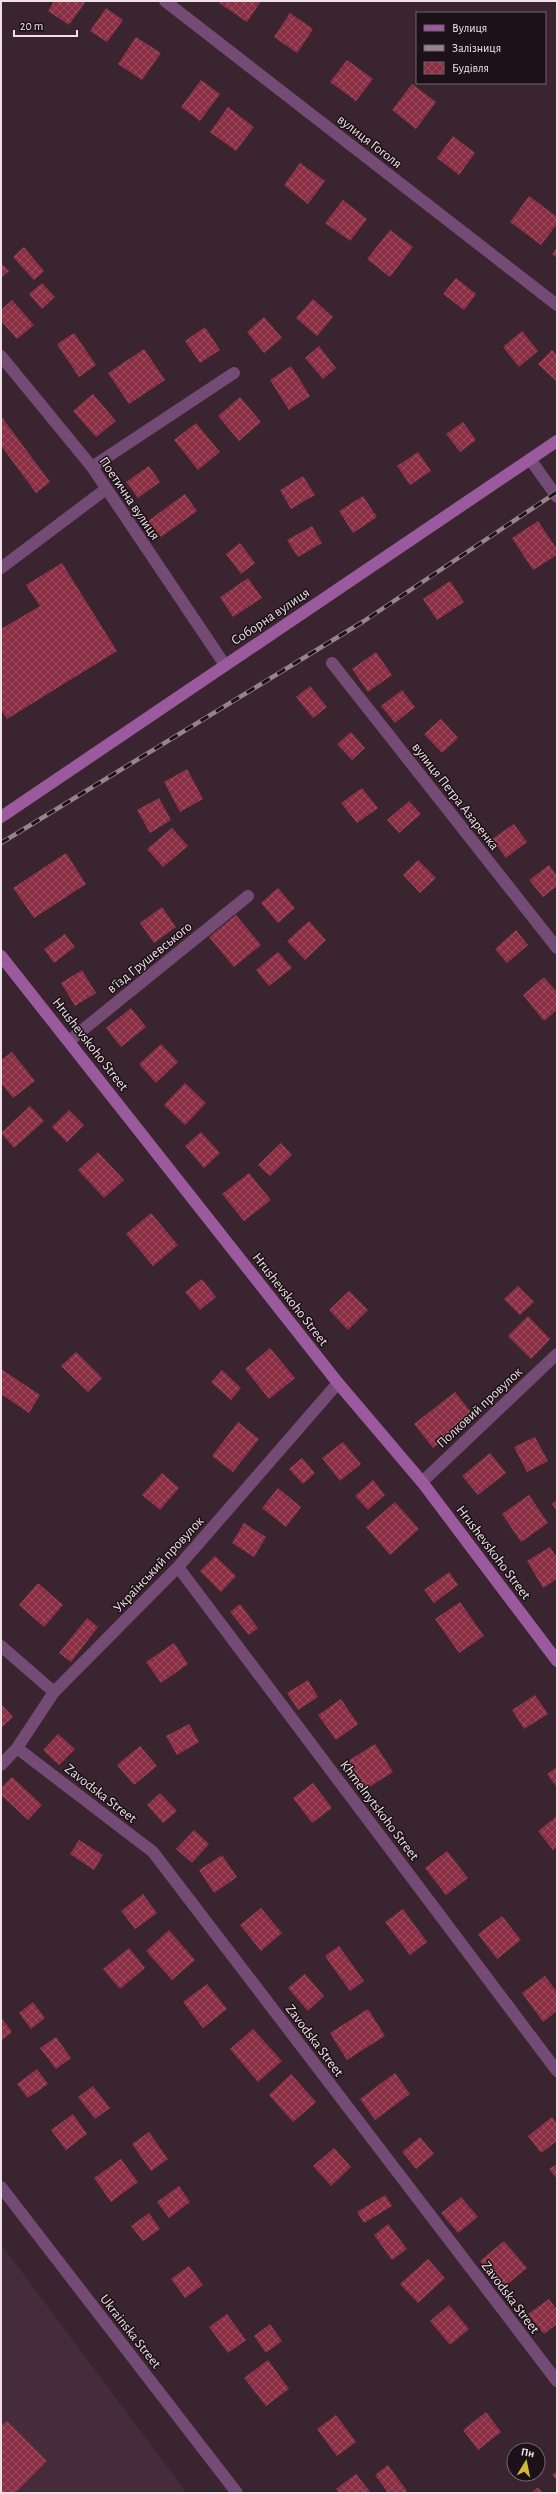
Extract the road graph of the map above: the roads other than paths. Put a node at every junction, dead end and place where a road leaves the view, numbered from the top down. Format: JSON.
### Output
{"nodes":[{"id":1,"x":165,"y":1,"type":"edge"},
{"id":2,"x":557,"y":305,"type":"edge"},
{"id":3,"x":1,"y":356,"type":"edge"},
{"id":4,"x":234,"y":373,"type":"dead end"},
{"id":5,"x":557,"y":441,"type":"edge"},
{"id":6,"x":530,"y":459,"type":"junction"},
{"id":7,"x":92,"y":467,"type":"junction"},
{"id":8,"x":106,"y":489,"type":"junction"},
{"id":9,"x":557,"y":497,"type":"edge"},
{"id":10,"x":1,"y":568,"type":"edge"},
{"id":11,"x":332,"y":663,"type":"dead end"},
{"id":12,"x":225,"y":665,"type":"junction"},
{"id":13,"x":1,"y":817,"type":"edge"},
{"id":14,"x":248,"y":896,"type":"dead end"},
{"id":15,"x":557,"y":948,"type":"edge"},
{"id":16,"x":1,"y":956,"type":"edge"},
{"id":17,"x":69,"y":1040,"type":"junction"},
{"id":18,"x":557,"y":1354,"type":"edge"},
{"id":19,"x":338,"y":1383,"type":"junction"},
{"id":20,"x":422,"y":1482,"type":"junction"},
{"id":21,"x":178,"y":1567,"type":"junction"},
{"id":22,"x":1,"y":1646,"type":"edge"},
{"id":23,"x":557,"y":1661,"type":"edge"},
{"id":24,"x":54,"y":1692,"type":"junction"},
{"id":25,"x":17,"y":1748,"type":"junction"},
{"id":26,"x":1,"y":1765,"type":"edge"},
{"id":27,"x":557,"y":2071,"type":"edge"},
{"id":28,"x":1,"y":2187,"type":"edge"},
{"id":29,"x":557,"y":2381,"type":"edge"},
{"id":30,"x":237,"y":2493,"type":"edge"}],
"edges":[{"from":1,"to":2,"type":"street","name":"вулиця Гоголя"},
{"from":3,"to":7,"type":"street","name":"Поетична вулиця"},
{"from":4,"to":7,"type":"street"},
{"from":5,"to":6,"type":"street","name":"Соборна вулиця"},
{"from":6,"to":9,"type":"street"},
{"from":6,"to":12,"type":"street","name":"Соборна вулиця"},
{"from":7,"to":8,"type":"street","name":"Поетична вулиця"},
{"from":8,"to":10,"type":"street"},
{"from":8,"to":12,"type":"street","name":"Поетична вулиця"},
{"from":11,"to":15,"type":"street","name":"вулиця Петра Азаренка"},
{"from":12,"to":13,"type":"street","name":"Соборна вулиця"},
{"from":14,"to":17,"type":"street","name":"в'їзд Грушевського"},
{"from":16,"to":17,"type":"street","name":"Hrushevskoho Street"},
{"from":17,"to":19,"type":"street","name":"Hrushevskoho Street"},
{"from":18,"to":20,"type":"street","name":"Полковий провулок"},
{"from":19,"to":20,"type":"street","name":"Hrushevskoho Street"},
{"from":19,"to":21,"type":"street","name":"Український провулок"},
{"from":20,"to":23,"type":"street","name":"Hrushevskoho Street"},
{"from":21,"to":24,"type":"street","name":"Український провулок"},
{"from":21,"to":27,"type":"street","name":"Khmelnytskoho Street"},
{"from":22,"to":24,"type":"street"},
{"from":24,"to":25,"type":"street","name":"Український провулок"},
{"from":25,"to":26,"type":"street","name":"Український провулок"},
{"from":25,"to":29,"type":"street","name":"Zavodska Street"},
{"from":28,"to":30,"type":"street","name":"Ukrainska Street"}]}
